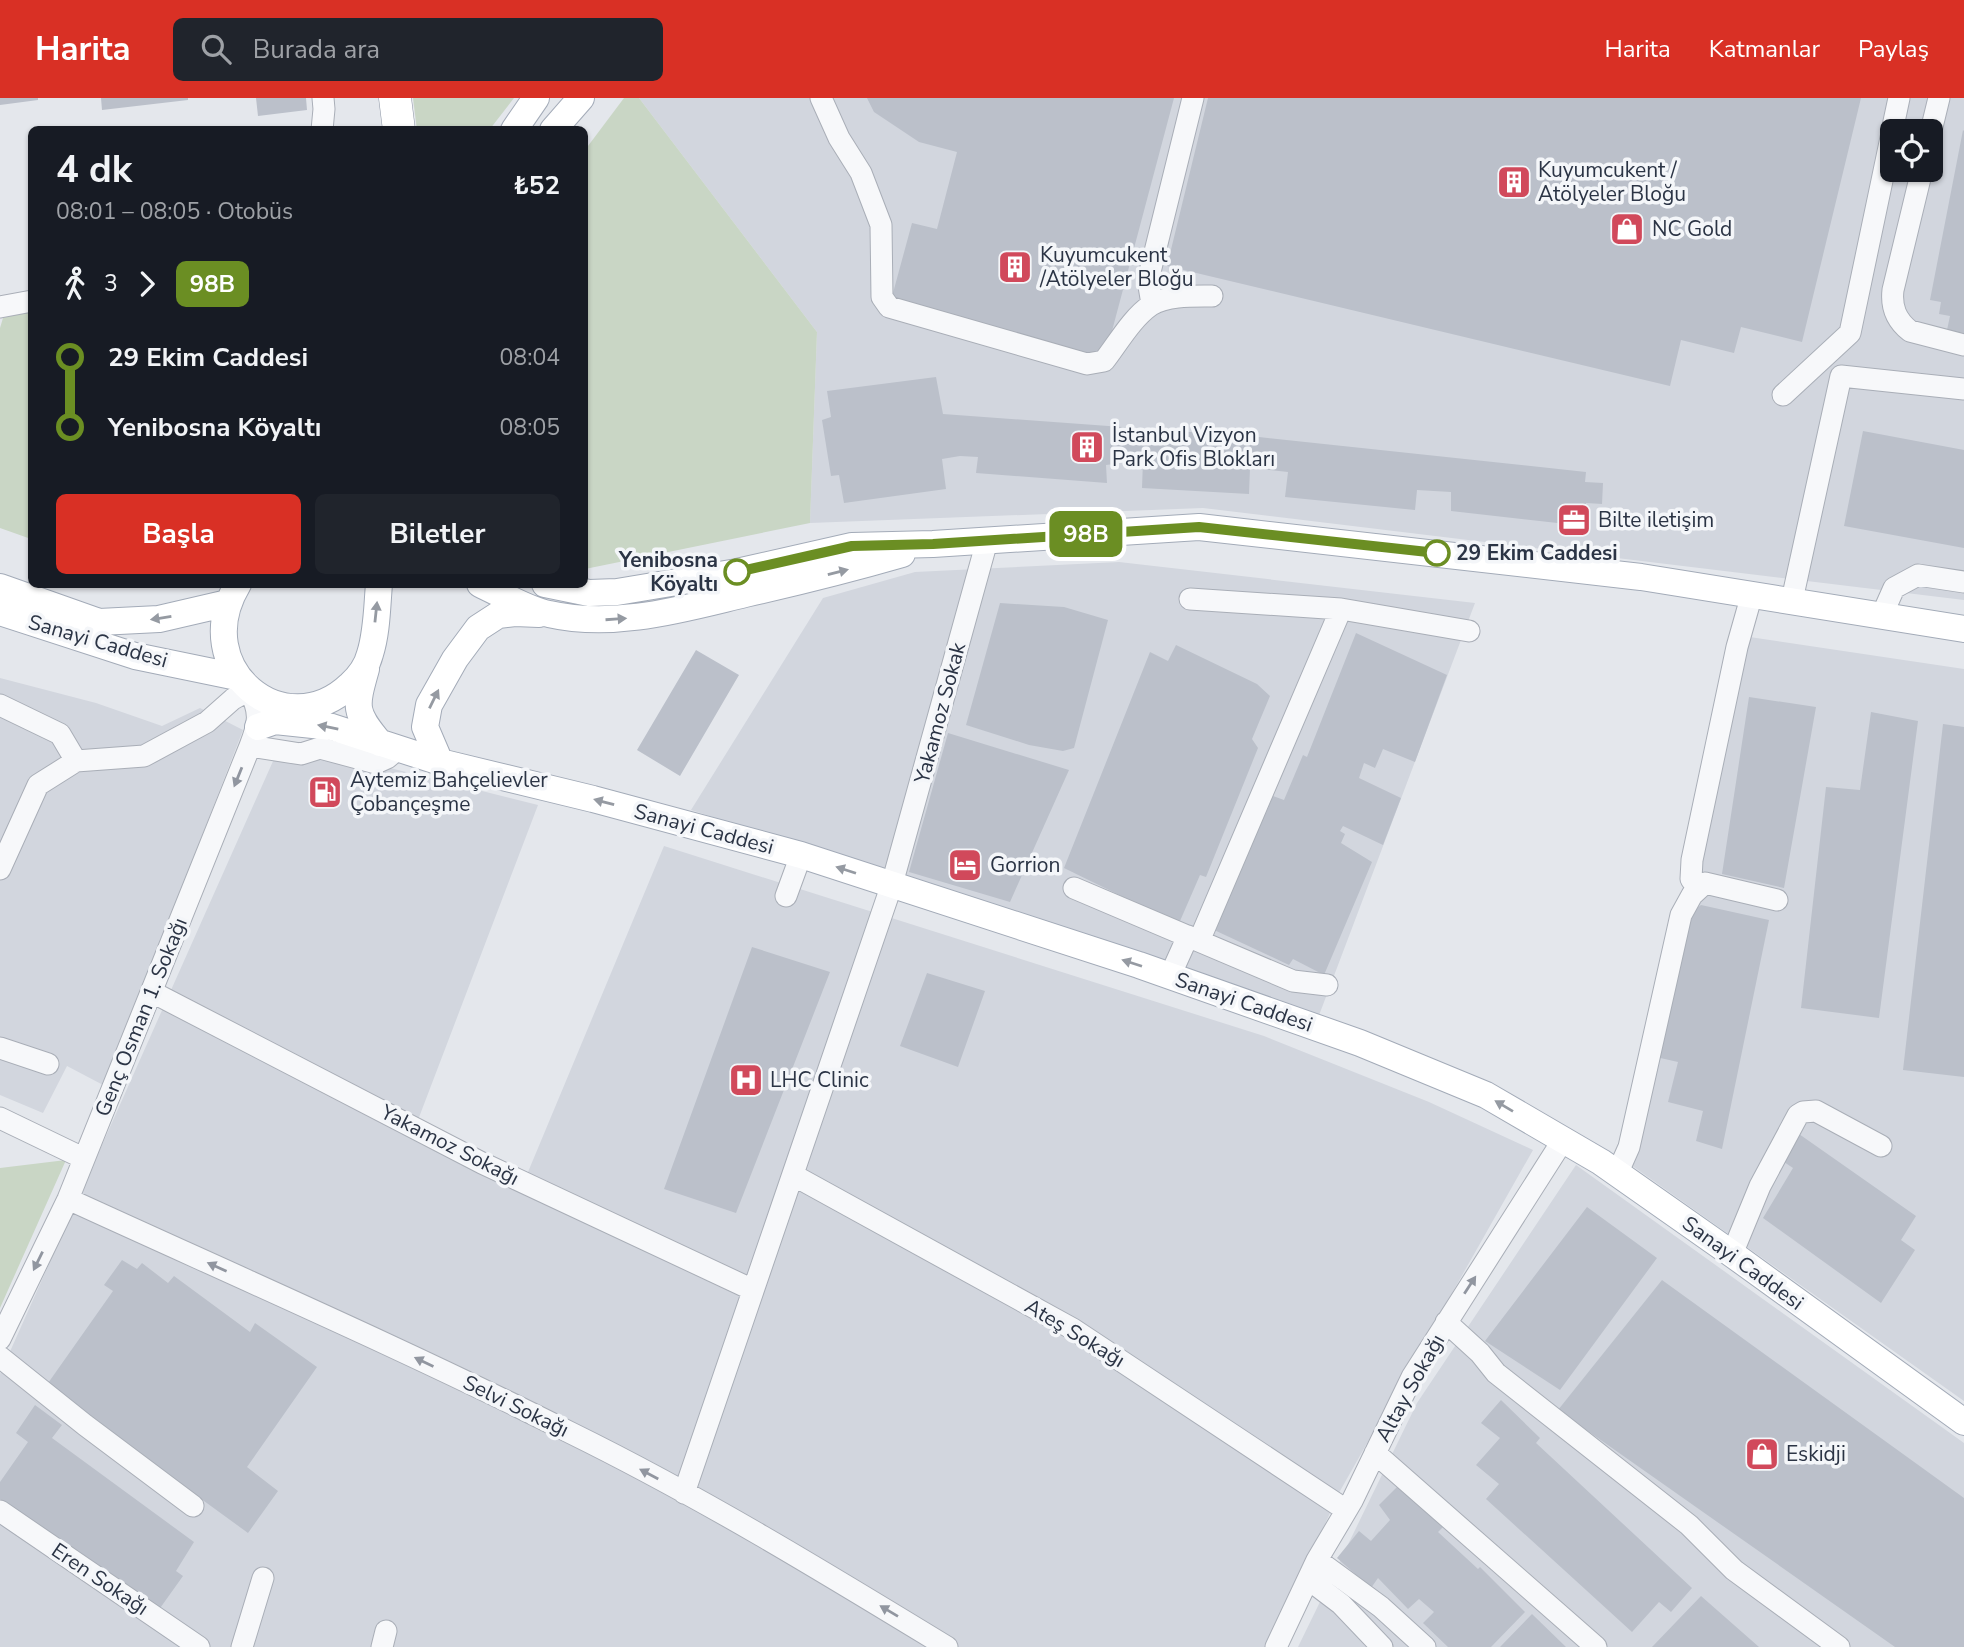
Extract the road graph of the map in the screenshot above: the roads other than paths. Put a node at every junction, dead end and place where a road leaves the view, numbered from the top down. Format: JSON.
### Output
{"nodes":[{"id":1,"x":323,"y":98,"type":"edge"},
{"id":2,"x":395,"y":98,"type":"edge"},
{"id":3,"x":536,"y":98,"type":"edge"},
{"id":4,"x":581,"y":98,"type":"edge"},
{"id":5,"x":821,"y":98,"type":"edge"},
{"id":6,"x":1193,"y":98,"type":"edge"},
{"id":7,"x":1899,"y":98,"type":"edge"},
{"id":8,"x":1939,"y":98,"type":"edge"},
{"id":9,"x":1895,"y":119,"type":"edge"},
{"id":10,"x":1934,"y":119,"type":"edge"},
{"id":11,"x":322,"y":126,"type":"edge"},
{"id":12,"x":398,"y":126,"type":"edge"},
{"id":13,"x":517,"y":126,"type":"edge"},
{"id":14,"x":556,"y":126,"type":"edge"},
{"id":15,"x":1882,"y":182,"type":"edge"},
{"id":16,"x":1919,"y":182,"type":"edge"},
{"id":17,"x":1212,"y":296,"type":"dead end"},
{"id":18,"x":28,"y":302,"type":"edge"},
{"id":19,"x":1152,"y":304,"type":"junction"},
{"id":20,"x":0,"y":307,"type":"edge"},
{"id":21,"x":1964,"y":345,"type":"edge"},
{"id":22,"x":1964,"y":389,"type":"edge"},
{"id":23,"x":1783,"y":395,"type":"dead end"},
{"id":24,"x":987,"y":541,"type":"junction"},
{"id":25,"x":933,"y":544,"type":"junction"},
{"id":26,"x":1964,"y":582,"type":"edge"},
{"id":27,"x":0,"y":587,"type":"edge"},
{"id":28,"x":378,"y":588,"type":"edge"},
{"id":29,"x":489,"y":588,"type":"edge"},
{"id":30,"x":565,"y":588,"type":"edge"},
{"id":31,"x":233,"y":594,"type":"edge"},
{"id":32,"x":1752,"y":594,"type":"junction"},
{"id":33,"x":1191,"y":599,"type":"dead end"},
{"id":34,"x":1792,"y":600,"type":"junction"},
{"id":35,"x":1341,"y":609,"type":"junction"},
{"id":36,"x":0,"y":612,"type":"edge"},
{"id":37,"x":548,"y":614,"type":"junction"},
{"id":38,"x":1882,"y":615,"type":"junction"},
{"id":39,"x":1964,"y":629,"type":"edge"},
{"id":40,"x":1469,"y":631,"type":"dead end"},
{"id":41,"x":370,"y":656,"type":"junction"},
{"id":42,"x":243,"y":683,"type":"junction"},
{"id":43,"x":0,"y":705,"type":"edge"},
{"id":44,"x":254,"y":736,"type":"junction"},
{"id":45,"x":389,"y":746,"type":"junction"},
{"id":46,"x":76,"y":761,"type":"junction"},
{"id":47,"x":440,"y":762,"type":"junction"},
{"id":48,"x":801,"y":855,"type":"junction"},
{"id":49,"x":0,"y":869,"type":"edge"},
{"id":50,"x":892,"y":884,"type":"junction"},
{"id":51,"x":1074,"y":888,"type":"dead end"},
{"id":52,"x":1698,"y":889,"type":"junction"},
{"id":53,"x":786,"y":896,"type":"dead end"},
{"id":54,"x":1777,"y":900,"type":"dead end"},
{"id":55,"x":1193,"y":938,"type":"junction"},
{"id":56,"x":1170,"y":976,"type":"junction"},
{"id":57,"x":1327,"y":985,"type":"dead end"},
{"id":58,"x":152,"y":992,"type":"junction"},
{"id":59,"x":0,"y":1048,"type":"edge"},
{"id":60,"x":48,"y":1064,"type":"dead end"},
{"id":61,"x":0,"y":1118,"type":"edge"},
{"id":62,"x":1563,"y":1140,"type":"junction"},
{"id":63,"x":1881,"y":1146,"type":"dead end"},
{"id":64,"x":83,"y":1158,"type":"junction"},
{"id":65,"x":1617,"y":1174,"type":"junction"},
{"id":66,"x":793,"y":1175,"type":"junction"},
{"id":67,"x":68,"y":1199,"type":"junction"},
{"id":68,"x":1732,"y":1254,"type":"junction"},
{"id":69,"x":753,"y":1290,"type":"junction"},
{"id":70,"x":1446,"y":1322,"type":"junction"},
{"id":71,"x":0,"y":1339,"type":"edge"},
{"id":72,"x":0,"y":1357,"type":"edge"},
{"id":73,"x":1964,"y":1422,"type":"edge"},
{"id":74,"x":1375,"y":1452,"type":"junction"},
{"id":75,"x":684,"y":1493,"type":"junction"},
{"id":76,"x":193,"y":1506,"type":"dead end"},
{"id":77,"x":1346,"y":1510,"type":"junction"},
{"id":78,"x":0,"y":1511,"type":"edge"},
{"id":79,"x":1312,"y":1570,"type":"junction"},
{"id":80,"x":263,"y":1578,"type":"dead end"},
{"id":81,"x":200,"y":1647,"type":"edge"},
{"id":82,"x":242,"y":1647,"type":"edge"},
{"id":83,"x":947,"y":1647,"type":"edge"},
{"id":84,"x":1276,"y":1647,"type":"edge"},
{"id":85,"x":1382,"y":1647,"type":"edge"},
{"id":86,"x":1425,"y":1647,"type":"edge"},
{"id":87,"x":1596,"y":1647,"type":"edge"},
{"id":88,"x":1839,"y":1647,"type":"edge"}],
"edges":[{"from":1,"to":11,"type":"street"},
{"from":2,"to":12,"type":"highway"},
{"from":3,"to":13,"type":"main road"},
{"from":4,"to":14,"type":"main road"},
{"from":5,"to":19,"type":"street"},
{"from":6,"to":19,"type":"street"},
{"from":7,"to":9,"type":"street"},
{"from":8,"to":10,"type":"street"},
{"from":15,"to":23,"type":"street"},
{"from":16,"to":21,"type":"street"},
{"from":17,"to":19,"type":"street"},
{"from":18,"to":20,"type":"street"},
{"from":22,"to":34,"type":"street"},
{"from":24,"to":25,"type":"main road"},
{"from":24,"to":32,"type":"main road"},
{"from":24,"to":50,"type":"street","name":"Yakamoz Sokak"},
{"from":25,"to":30,"type":"main road"},
{"from":37,"to":25,"type":"main road","one_way":true},
{"from":26,"to":38,"type":"street"},
{"from":31,"to":27,"type":"main road","name":"Sanayi Caddesi","one_way":true},
{"from":41,"to":28,"type":"main road","one_way":true},
{"from":29,"to":37,"type":"main road"},
{"from":31,"to":42,"type":"main road"},
{"from":32,"to":34,"type":"main road"},
{"from":32,"to":52,"type":"street"},
{"from":33,"to":35,"type":"street"},
{"from":34,"to":38,"type":"main road"},
{"from":35,"to":40,"type":"street"},
{"from":35,"to":55,"type":"street"},
{"from":36,"to":42,"type":"main road","name":"Sanayi Caddesi"},
{"from":47,"to":37,"type":"main road","one_way":true},
{"from":38,"to":39,"type":"main road"},
{"from":41,"to":42,"type":"main road","name":"Sanayi Caddesi"},
{"from":41,"to":45,"type":"main road"},
{"from":42,"to":44,"type":"street"},
{"from":42,"to":46,"type":"street"},
{"from":43,"to":46,"type":"street"},
{"from":44,"to":45,"type":"main road","name":"Sanayi Caddesi"},
{"from":44,"to":58,"type":"street","name":"Genç Osman 1. Sokağı","one_way":true},
{"from":45,"to":47,"type":"main road","name":"Sanayi Caddesi"},
{"from":46,"to":49,"type":"street"},
{"from":48,"to":47,"type":"main road","name":"Sanayi Caddesi","one_way":true},
{"from":50,"to":48,"type":"main road","name":"Sanayi Caddesi","one_way":true},
{"from":48,"to":53,"type":"street"},
{"from":56,"to":50,"type":"main road","name":"Sanayi Caddesi","one_way":true},
{"from":50,"to":66,"type":"street"},
{"from":51,"to":55,"type":"street"},
{"from":52,"to":54,"type":"street"},
{"from":52,"to":65,"type":"street"},
{"from":55,"to":56,"type":"street"},
{"from":55,"to":57,"type":"street"},
{"from":62,"to":56,"type":"main road","name":"Sanayi Caddesi","one_way":true},
{"from":58,"to":64,"type":"street","name":"Genç Osman 1. Sokağı"},
{"from":58,"to":69,"type":"street","name":"Yakamoz Sokağı"},
{"from":59,"to":60,"type":"street"},
{"from":61,"to":64,"type":"street"},
{"from":62,"to":65,"type":"main road","name":"Sanayi Caddesi"},
{"from":70,"to":62,"type":"street","name":"Altay Sokağı","one_way":true},
{"from":63,"to":68,"type":"street"},
{"from":64,"to":67,"type":"street","name":"Genç Osman 1. Sokağı"},
{"from":65,"to":68,"type":"main road","name":"Sanayi Caddesi"},
{"from":66,"to":69,"type":"street"},
{"from":66,"to":77,"type":"street","name":"Ateş Sokağı"},
{"from":67,"to":71,"type":"street","name":"Genç Osman 1. Sokağı","one_way":true},
{"from":75,"to":67,"type":"street","name":"Selvi Sokağı","one_way":true},
{"from":68,"to":73,"type":"main road","name":"Sanayi Caddesi"},
{"from":69,"to":75,"type":"street"},
{"from":70,"to":74,"type":"street","name":"Altay Sokağı"},
{"from":70,"to":88,"type":"street"},
{"from":72,"to":76,"type":"street"},
{"from":74,"to":77,"type":"street","name":"Altay Sokağı"},
{"from":74,"to":87,"type":"street"},
{"from":83,"to":75,"type":"street","name":"Selvi Sokağı","one_way":true},
{"from":77,"to":79,"type":"street","name":"Altay Sokağı"},
{"from":78,"to":81,"type":"street","name":"Eren Sokağı"},
{"from":79,"to":84,"type":"street","name":"Altay Sokağı"},
{"from":79,"to":85,"type":"street"},
{"from":79,"to":86,"type":"street"},
{"from":80,"to":82,"type":"street"}]}
